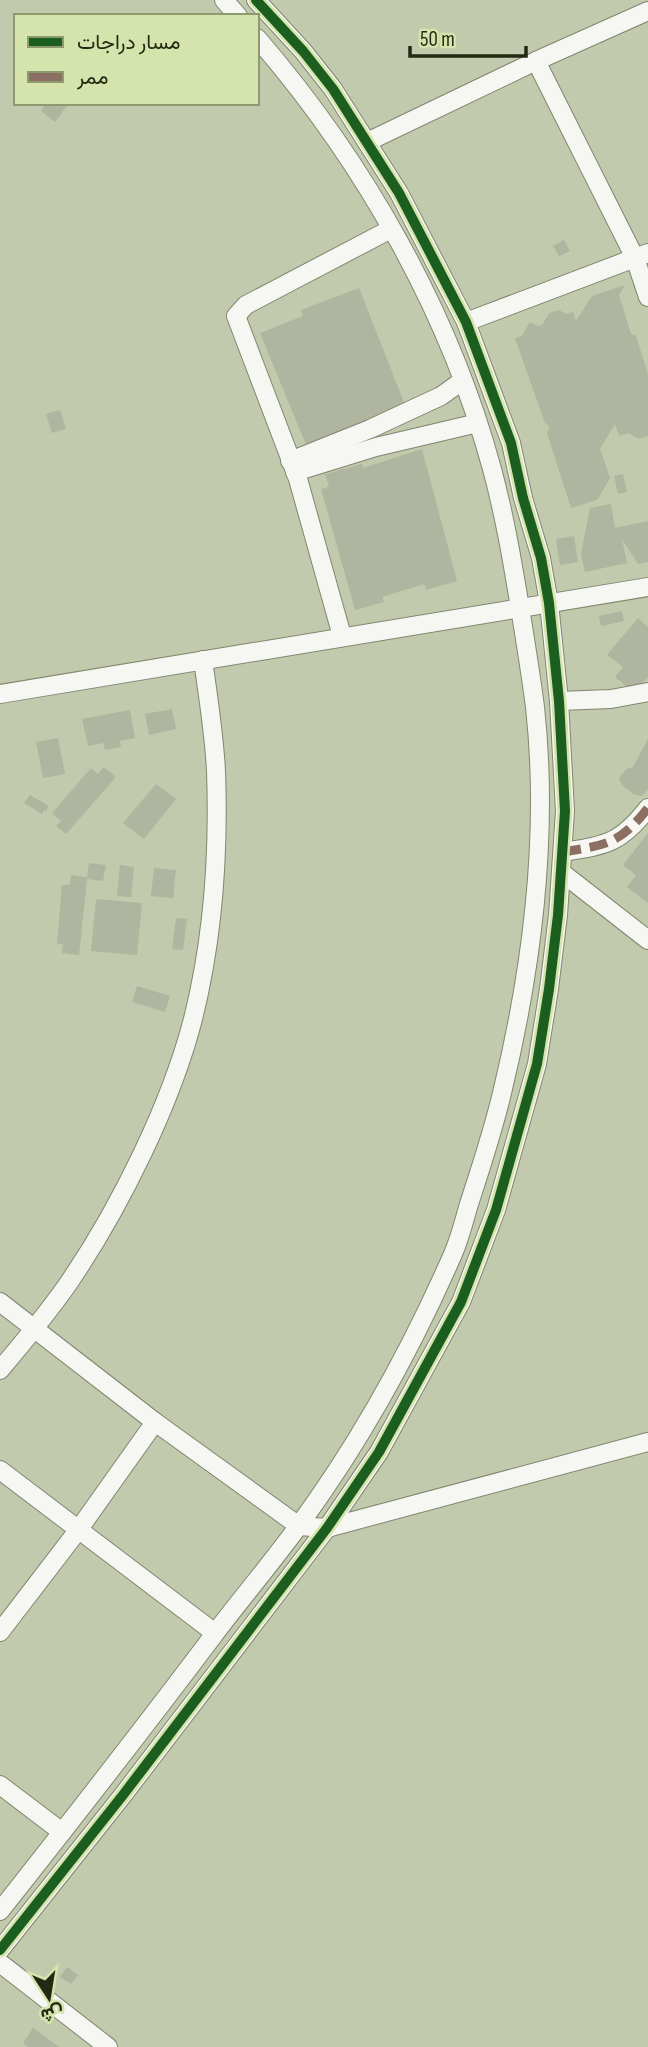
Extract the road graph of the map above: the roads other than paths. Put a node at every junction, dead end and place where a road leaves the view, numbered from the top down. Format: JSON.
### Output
{"nodes":[{"id":1,"x":224,"y":0,"type":"edge"},
{"id":2,"x":256,"y":0,"type":"edge"},
{"id":3,"x":648,"y":11,"type":"edge"},
{"id":4,"x":236,"y":14,"type":"edge"},
{"id":5,"x":259,"y":40,"type":"edge"},
{"id":6,"x":536,"y":61,"type":"junction"},
{"id":7,"x":367,"y":142,"type":"junction"},
{"id":8,"x":391,"y":229,"type":"junction"},
{"id":9,"x":641,"y":256,"type":"edge"},
{"id":10,"x":648,"y":297,"type":"edge"},
{"id":11,"x":466,"y":322,"type":"junction"},
{"id":12,"x":462,"y":381,"type":"junction"},
{"id":13,"x":478,"y":423,"type":"junction"},
{"id":14,"x":370,"y":429,"type":"junction"},
{"id":15,"x":376,"y":447,"type":"junction"},
{"id":16,"x":293,"y":467,"type":"junction"},
{"id":17,"x":648,"y":587,"type":"edge"},
{"id":18,"x":549,"y":603,"type":"junction"},
{"id":19,"x":520,"y":609,"type":"junction"},
{"id":20,"x":342,"y":636,"type":"junction"},
{"id":21,"x":203,"y":660,"type":"junction"},
{"id":22,"x":648,"y":692,"type":"edge"},
{"id":23,"x":0,"y":694,"type":"edge"},
{"id":24,"x":559,"y":701,"type":"junction"},
{"id":25,"x":648,"y":808,"type":"edge"},
{"id":26,"x":563,"y":852,"type":"junction"},
{"id":27,"x":561,"y":872,"type":"junction"},
{"id":28,"x":646,"y":934,"type":"edge"},
{"id":29,"x":0,"y":1302,"type":"edge"},
{"id":30,"x":35,"y":1328,"type":"junction"},
{"id":31,"x":0,"y":1370,"type":"edge"},
{"id":32,"x":155,"y":1422,"type":"junction"},
{"id":33,"x":648,"y":1443,"type":"edge"},
{"id":34,"x":1,"y":1472,"type":"edge"},
{"id":35,"x":299,"y":1527,"type":"junction"},
{"id":36,"x":327,"y":1528,"type":"junction"},
{"id":37,"x":79,"y":1529,"type":"junction"},
{"id":38,"x":302,"y":1560,"type":"junction"},
{"id":39,"x":0,"y":1632,"type":"edge"},
{"id":40,"x":215,"y":1633,"type":"junction"},
{"id":41,"x":0,"y":1785,"type":"edge"},
{"id":42,"x":62,"y":1832,"type":"junction"},
{"id":43,"x":0,"y":1911,"type":"edge"},
{"id":44,"x":0,"y":1950,"type":"edge"},
{"id":45,"x":0,"y":1963,"type":"edge"},
{"id":46,"x":108,"y":2047,"type":"edge"}],
"edges":[{"from":1,"to":4,"type":"street"},
{"from":2,"to":7,"type":"street"},
{"from":3,"to":6,"type":"street"},
{"from":5,"to":8,"type":"street"},
{"from":6,"to":7,"type":"street"},
{"from":6,"to":9,"type":"street"},
{"from":7,"to":11,"type":"street"},
{"from":8,"to":12,"type":"street"},
{"from":8,"to":16,"type":"street"},
{"from":9,"to":10,"type":"street"},
{"from":9,"to":11,"type":"street"},
{"from":11,"to":18,"type":"street"},
{"from":12,"to":13,"type":"street"},
{"from":12,"to":14,"type":"street"},
{"from":13,"to":15,"type":"street"},
{"from":13,"to":19,"type":"street"},
{"from":14,"to":15,"type":"street"},
{"from":14,"to":16,"type":"street"},
{"from":15,"to":16,"type":"street"},
{"from":16,"to":20,"type":"street"},
{"from":17,"to":18,"type":"street"},
{"from":18,"to":19,"type":"street"},
{"from":18,"to":24,"type":"street"},
{"from":19,"to":20,"type":"street"},
{"from":19,"to":35,"type":"street"},
{"from":20,"to":21,"type":"street"},
{"from":21,"to":23,"type":"street"},
{"from":21,"to":30,"type":"street"},
{"from":22,"to":24,"type":"street"},
{"from":24,"to":26,"type":"street"},
{"from":25,"to":26,"type":"street"},
{"from":26,"to":27,"type":"street"},
{"from":27,"to":28,"type":"street"},
{"from":27,"to":36,"type":"street"},
{"from":29,"to":30,"type":"street"},
{"from":30,"to":31,"type":"street"},
{"from":30,"to":32,"type":"street"},
{"from":32,"to":35,"type":"street"},
{"from":32,"to":37,"type":"street"},
{"from":33,"to":36,"type":"street"},
{"from":34,"to":37,"type":"street"},
{"from":35,"to":36,"type":"street"},
{"from":35,"to":38,"type":"street"},
{"from":35,"to":40,"type":"street"},
{"from":36,"to":38,"type":"street"},
{"from":37,"to":39,"type":"street"},
{"from":37,"to":40,"type":"street"},
{"from":38,"to":44,"type":"street"},
{"from":40,"to":42,"type":"street"},
{"from":41,"to":42,"type":"street"},
{"from":42,"to":43,"type":"street"},
{"from":45,"to":46,"type":"street"}]}
